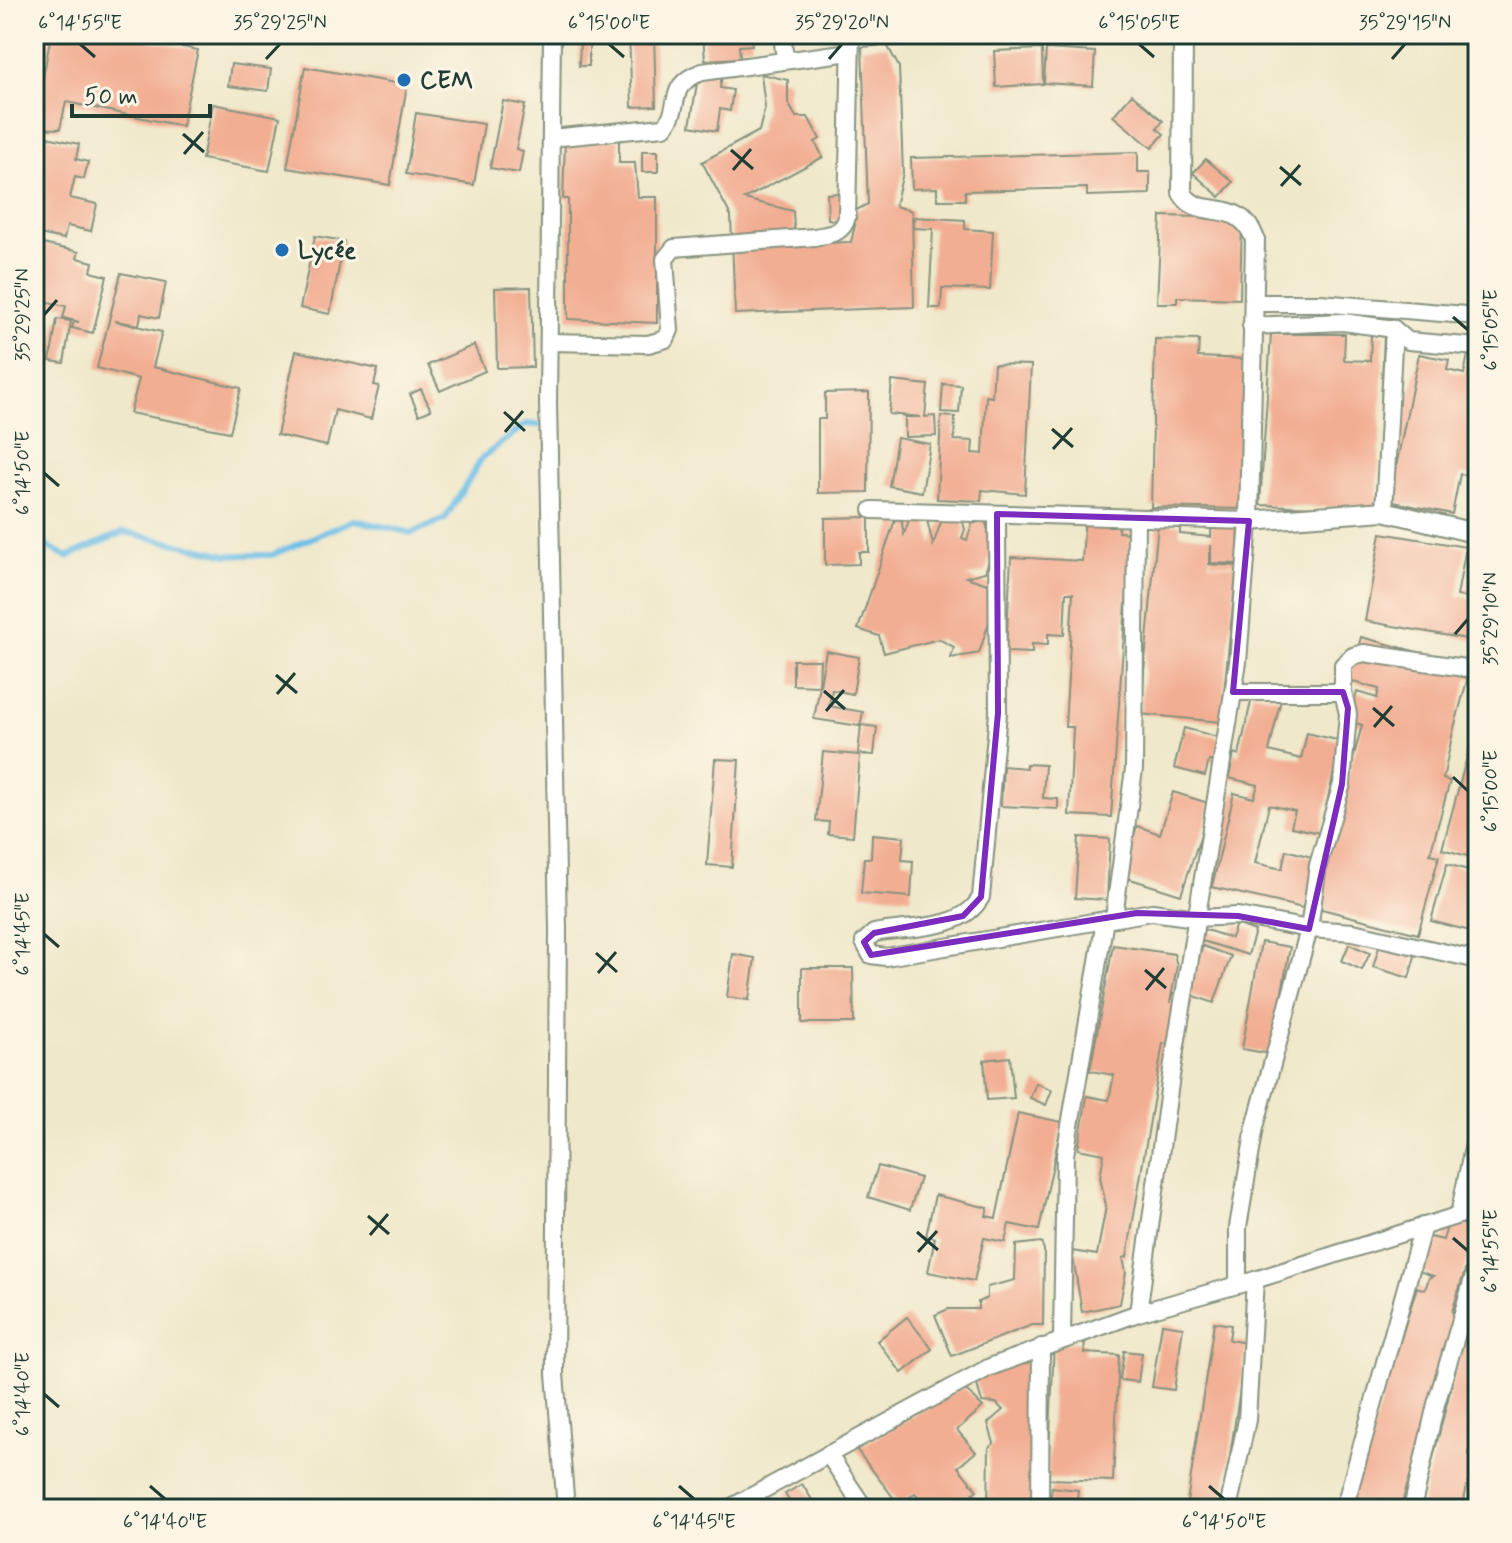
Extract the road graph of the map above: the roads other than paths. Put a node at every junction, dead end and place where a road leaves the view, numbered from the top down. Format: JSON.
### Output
{"nodes":[{"id":1,"x":552,"y":34,"type":"edge"},
{"id":2,"x":782,"y":34,"type":"edge"},
{"id":3,"x":851,"y":34,"type":"edge"},
{"id":4,"x":1056,"y":34,"type":"edge"},
{"id":5,"x":1183,"y":35,"type":"edge"},
{"id":6,"x":850,"y":52,"type":"junction"},
{"id":7,"x":785,"y":59,"type":"junction"},
{"id":8,"x":551,"y":138,"type":"junction"},
{"id":9,"x":1253,"y":303,"type":"junction"},
{"id":10,"x":1478,"y":316,"type":"edge"},
{"id":11,"x":1251,"y":326,"type":"junction"},
{"id":12,"x":1394,"y":329,"type":"junction"},
{"id":13,"x":549,"y":342,"type":"junction"},
{"id":14,"x":1478,"y":347,"type":"edge"},
{"id":15,"x":872,"y":510,"type":"dead end"},
{"id":16,"x":1384,"y":511,"type":"junction"},
{"id":17,"x":997,"y":514,"type":"junction"},
{"id":18,"x":1136,"y":518,"type":"junction"},
{"id":19,"x":1249,"y":521,"type":"junction"},
{"id":20,"x":1478,"y":534,"type":"edge"},
{"id":21,"x":1478,"y":670,"type":"edge"},
{"id":22,"x":1233,"y":692,"type":"junction"},
{"id":23,"x":1343,"y":692,"type":"junction"},
{"id":24,"x":1110,"y":918,"type":"junction"},
{"id":25,"x":1196,"y":918,"type":"junction"},
{"id":26,"x":1309,"y":929,"type":"junction"},
{"id":27,"x":1478,"y":960,"type":"edge"},
{"id":28,"x":1478,"y":1124,"type":"edge"},
{"id":29,"x":1478,"y":1209,"type":"edge"},
{"id":30,"x":1459,"y":1215,"type":"junction"},
{"id":31,"x":1423,"y":1226,"type":"junction"},
{"id":32,"x":1478,"y":1262,"type":"edge"},
{"id":33,"x":1255,"y":1280,"type":"junction"},
{"id":34,"x":1238,"y":1285,"type":"junction"},
{"id":35,"x":1138,"y":1313,"type":"junction"},
{"id":36,"x":1062,"y":1338,"type":"junction"},
{"id":37,"x":1041,"y":1347,"type":"junction"},
{"id":38,"x":828,"y":1454,"type":"junction"},
{"id":39,"x":566,"y":1509,"type":"edge"},
{"id":40,"x":728,"y":1509,"type":"edge"},
{"id":41,"x":865,"y":1509,"type":"edge"},
{"id":42,"x":1040,"y":1509,"type":"edge"},
{"id":43,"x":1228,"y":1509,"type":"edge"},
{"id":44,"x":1344,"y":1509,"type":"edge"},
{"id":45,"x":1412,"y":1509,"type":"edge"}],
"edges":[{"from":1,"to":8,"type":"street"},
{"from":2,"to":7,"type":"street"},
{"from":3,"to":6,"type":"street"},
{"from":4,"to":5,"type":"street"},
{"from":5,"to":9,"type":"street"},
{"from":6,"to":7,"type":"street"},
{"from":6,"to":13,"type":"street"},
{"from":7,"to":8,"type":"street"},
{"from":8,"to":13,"type":"street"},
{"from":9,"to":10,"type":"street"},
{"from":9,"to":11,"type":"street"},
{"from":11,"to":12,"type":"street"},
{"from":11,"to":19,"type":"street"},
{"from":12,"to":14,"type":"street"},
{"from":12,"to":16,"type":"street"},
{"from":13,"to":39,"type":"street"},
{"from":15,"to":17,"type":"street"},
{"from":16,"to":19,"type":"street"},
{"from":16,"to":20,"type":"street"},
{"from":17,"to":18,"type":"street"},
{"from":17,"to":24,"type":"street"},
{"from":18,"to":19,"type":"street"},
{"from":18,"to":24,"type":"street"},
{"from":19,"to":22,"type":"street"},
{"from":21,"to":23,"type":"street"},
{"from":22,"to":23,"type":"street"},
{"from":22,"to":25,"type":"street"},
{"from":23,"to":26,"type":"street"},
{"from":24,"to":25,"type":"street"},
{"from":24,"to":36,"type":"street"},
{"from":25,"to":26,"type":"street"},
{"from":25,"to":35,"type":"street"},
{"from":26,"to":27,"type":"street"},
{"from":26,"to":34,"type":"street"},
{"from":28,"to":30,"type":"street"},
{"from":29,"to":30,"type":"street"},
{"from":30,"to":31,"type":"street"},
{"from":31,"to":33,"type":"street"},
{"from":31,"to":44,"type":"street"},
{"from":32,"to":45,"type":"street"},
{"from":33,"to":34,"type":"street"},
{"from":33,"to":43,"type":"street"},
{"from":34,"to":35,"type":"street"},
{"from":35,"to":36,"type":"street"},
{"from":36,"to":37,"type":"street"},
{"from":37,"to":38,"type":"street"},
{"from":37,"to":42,"type":"street"},
{"from":38,"to":40,"type":"street"},
{"from":38,"to":41,"type":"street"}]}
